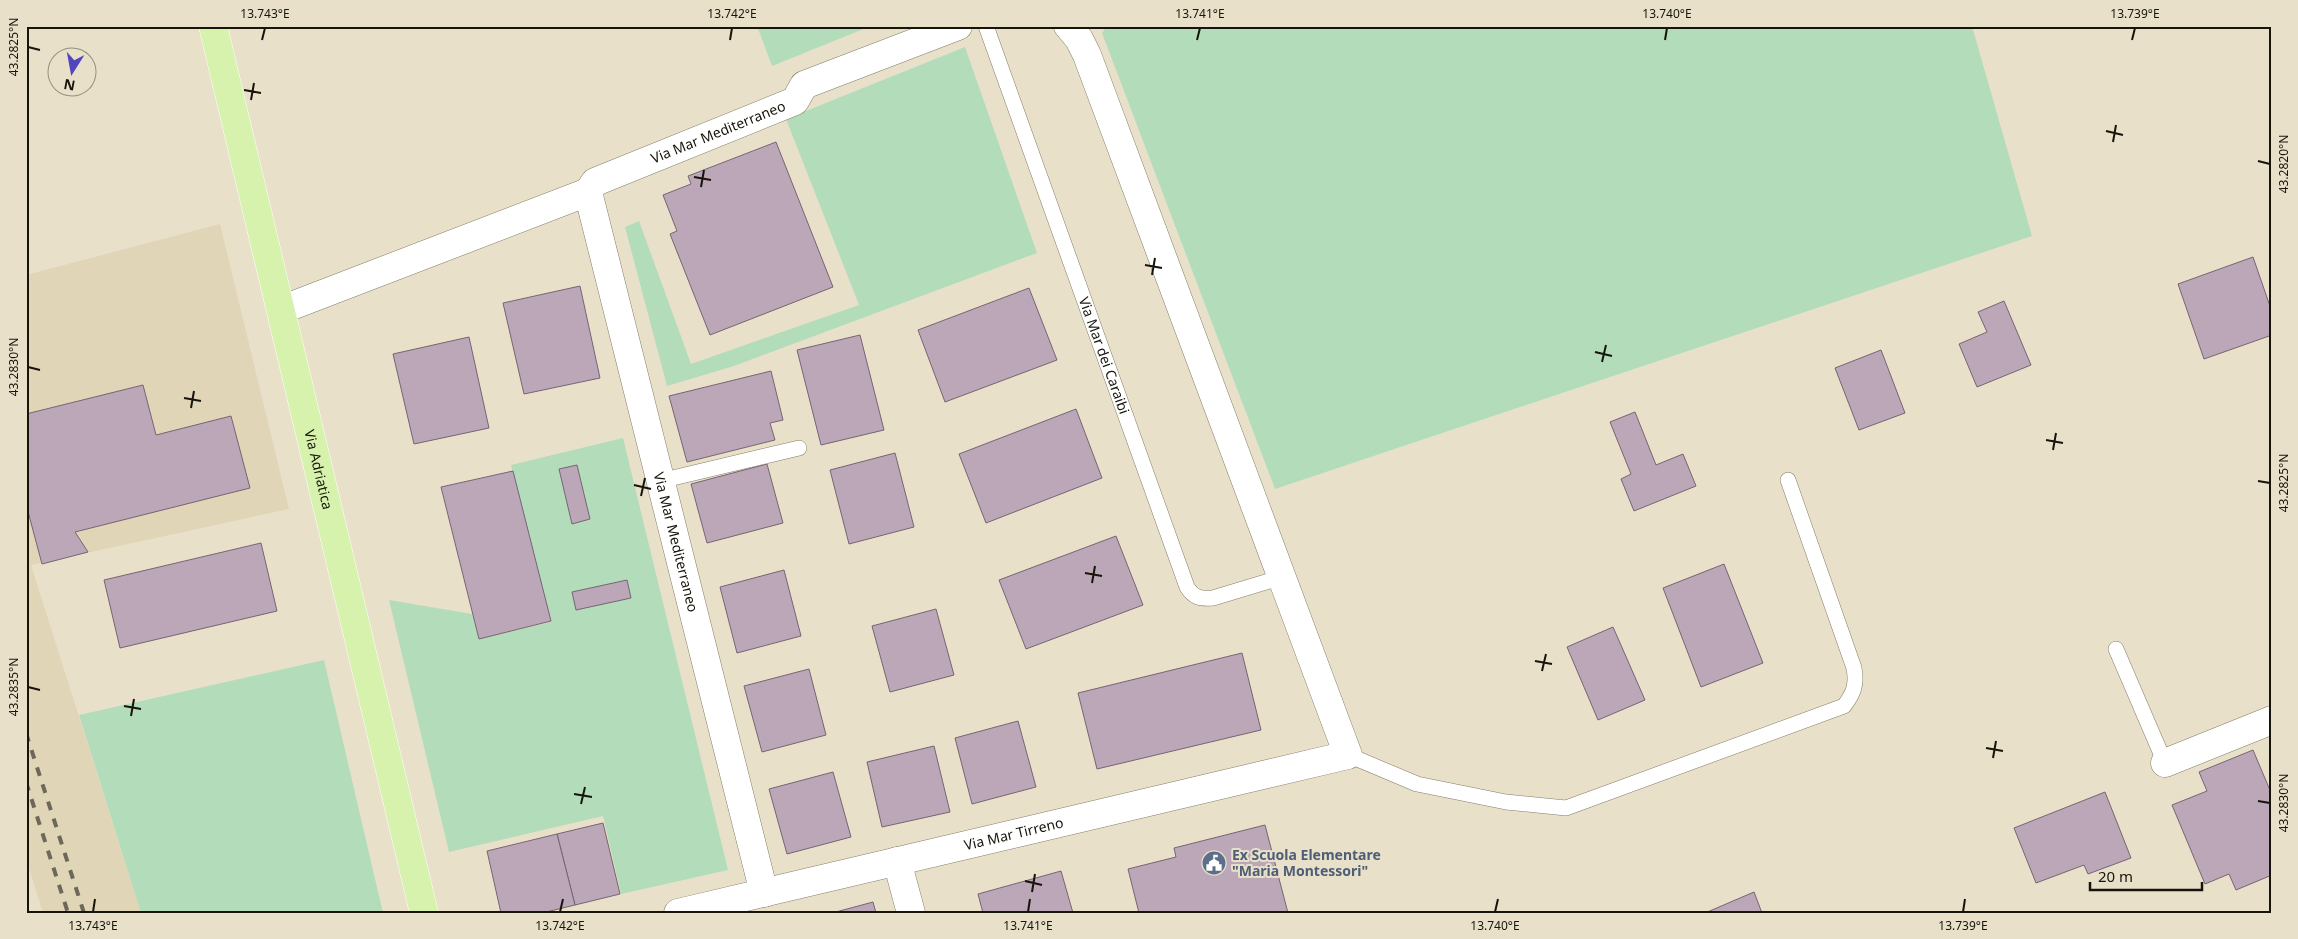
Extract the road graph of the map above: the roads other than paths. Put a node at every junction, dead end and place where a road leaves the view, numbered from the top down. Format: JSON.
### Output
{"nodes":[{"id":1,"x":213,"y":26,"type":"edge"},
{"id":2,"x":958,"y":26,"type":"edge"},
{"id":3,"x":986,"y":26,"type":"edge"},
{"id":4,"x":1068,"y":26,"type":"edge"},
{"id":5,"x":588,"y":192,"type":"junction"},
{"id":6,"x":281,"y":310,"type":"junction"},
{"id":7,"x":799,"y":448,"type":"dead end"},
{"id":8,"x":1788,"y":480,"type":"dead end"},
{"id":9,"x":660,"y":481,"type":"junction"},
{"id":10,"x":1282,"y":577,"type":"junction"},
{"id":11,"x":2116,"y":649,"type":"dead end"},
{"id":12,"x":2272,"y":720,"type":"edge"},
{"id":13,"x":1348,"y":755,"type":"junction"},
{"id":14,"x":2165,"y":763,"type":"joint"},
{"id":15,"x":898,"y":861,"type":"junction"},
{"id":16,"x":764,"y":893,"type":"junction"},
{"id":17,"x":424,"y":913,"type":"edge"},
{"id":18,"x":678,"y":913,"type":"edge"},
{"id":19,"x":910,"y":913,"type":"edge"}],
"edges":[{"from":1,"to":6,"type":"main road","name":"Via Adriatica"},
{"from":2,"to":5,"type":"street","name":"Via Mar Mediterraneo"},
{"from":3,"to":10,"type":"lane","name":"Via Mar dei Caraibi"},
{"from":4,"to":10,"type":"street"},
{"from":5,"to":6,"type":"street","name":"Via Mar Mediterraneo"},
{"from":5,"to":9,"type":"street","name":"Via Mar Mediterraneo"},
{"from":6,"to":17,"type":"main road","name":"Via Adriatica"},
{"from":7,"to":9,"type":"lane"},
{"from":8,"to":13,"type":"lane"},
{"from":9,"to":16,"type":"street","name":"Via Mar Mediterraneo"},
{"from":10,"to":13,"type":"street"},
{"from":11,"to":14,"type":"lane"},
{"from":12,"to":14,"type":"street"},
{"from":13,"to":15,"type":"street","name":"Via Mar Tirreno"},
{"from":15,"to":16,"type":"street","name":"Via Mar Tirreno"},
{"from":15,"to":19,"type":"street"},
{"from":16,"to":18,"type":"street","name":"Via Mar Tirreno"}]}
